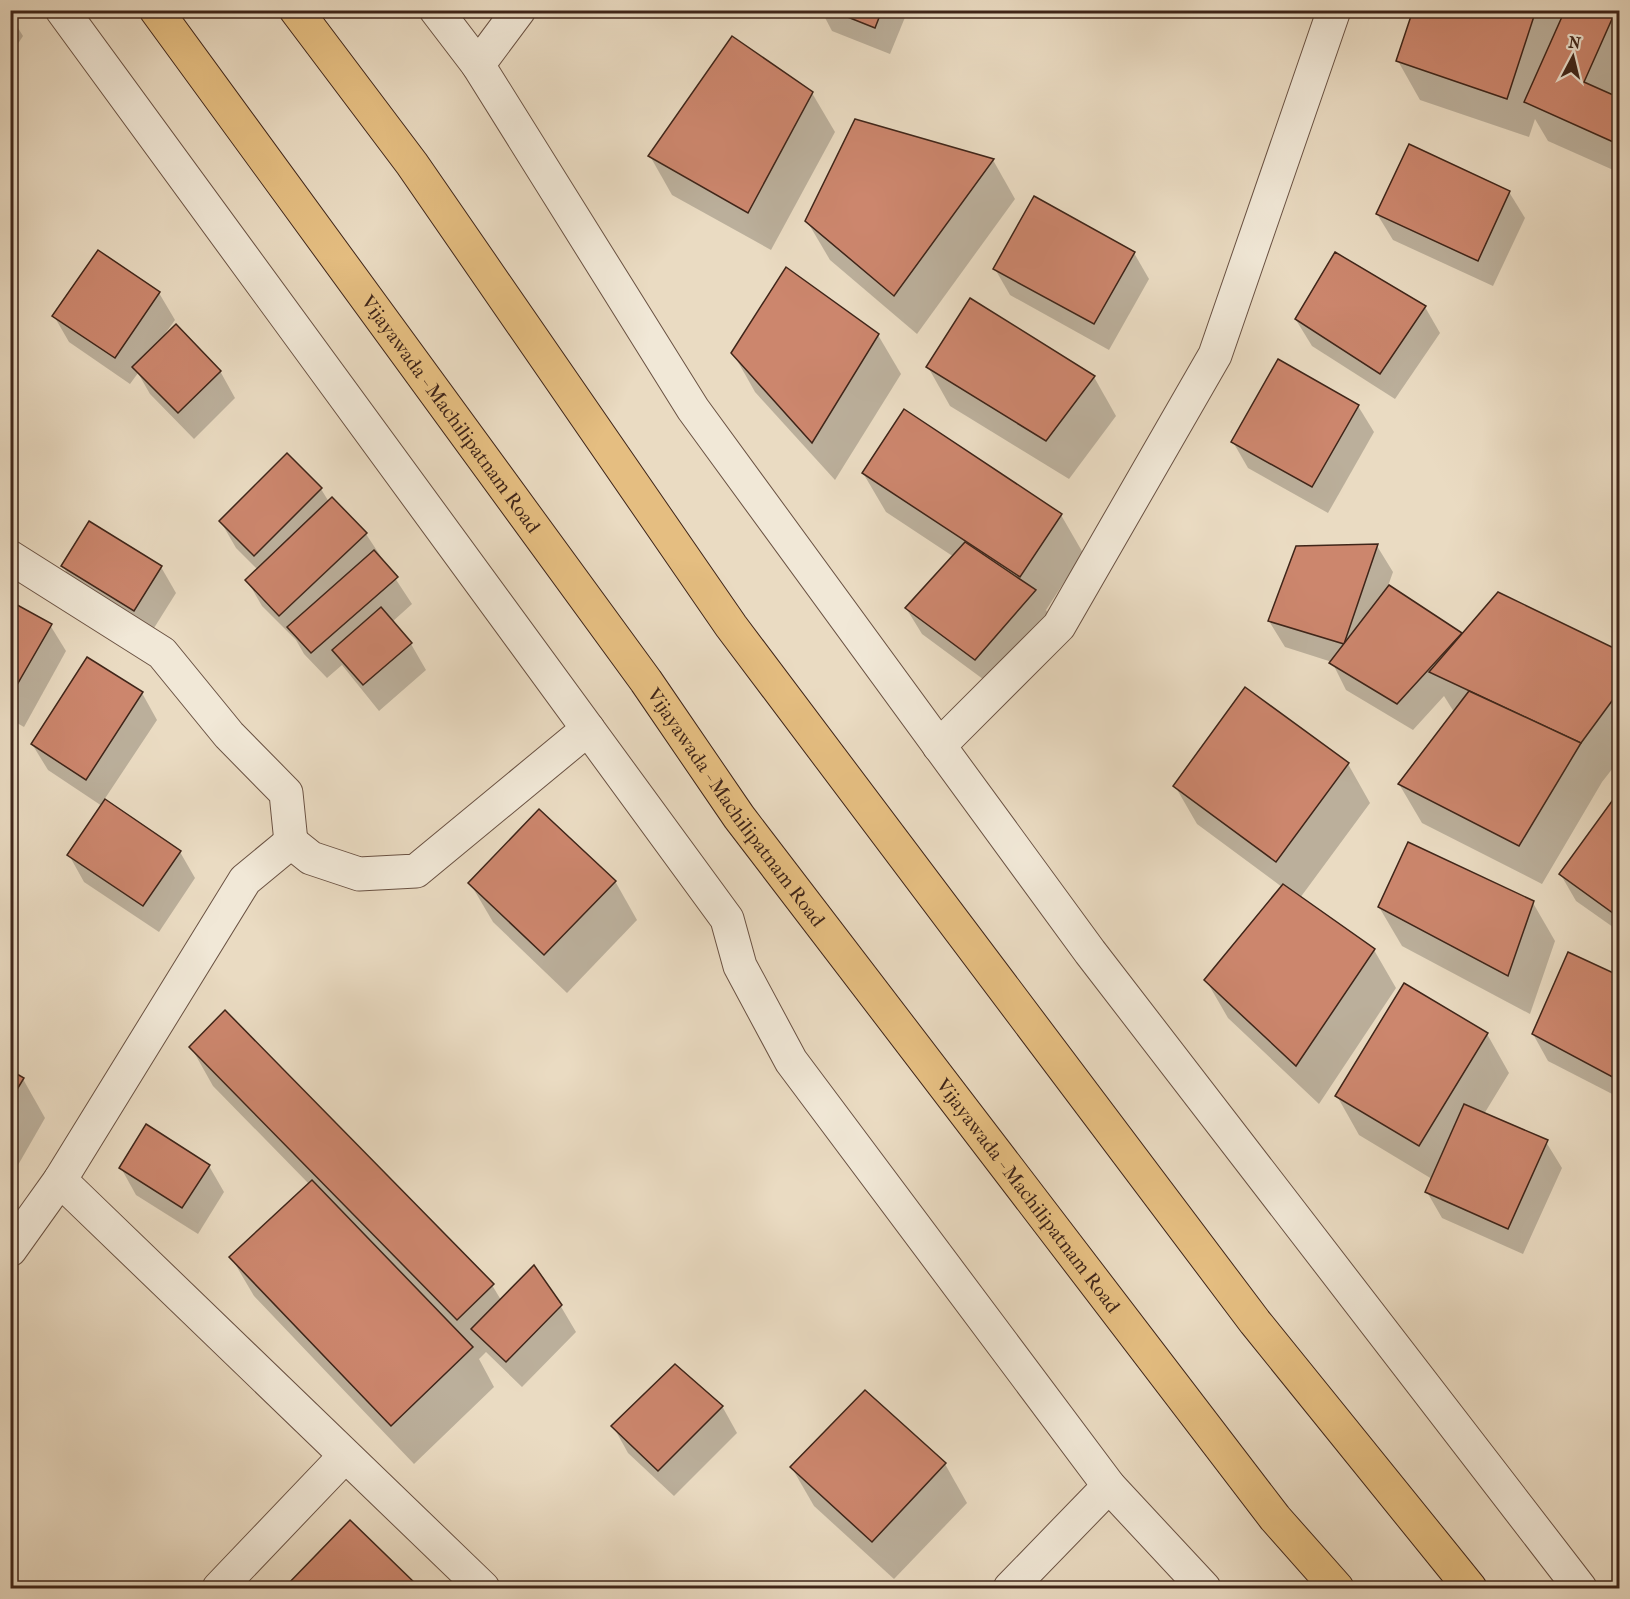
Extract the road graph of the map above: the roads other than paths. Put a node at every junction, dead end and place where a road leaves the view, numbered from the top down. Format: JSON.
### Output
{"nodes":[{"id":1,"x":62,"y":10,"type":"edge"},
{"id":2,"x":156,"y":10,"type":"edge"},
{"id":3,"x":296,"y":10,"type":"edge"},
{"id":4,"x":436,"y":10,"type":"edge"},
{"id":5,"x":519,"y":10,"type":"edge"},
{"id":6,"x":1334,"y":10,"type":"edge"},
{"id":7,"x":478,"y":65,"type":"junction"},
{"id":8,"x":10,"y":557,"type":"edge"},
{"id":9,"x":588,"y":729,"type":"junction"},
{"id":10,"x":939,"y":746,"type":"junction"},
{"id":11,"x":291,"y":842,"type":"junction"},
{"id":12,"x":60,"y":1180,"type":"junction"},
{"id":13,"x":10,"y":1250,"type":"edge"},
{"id":14,"x":345,"y":1456,"type":"junction"},
{"id":15,"x":1109,"y":1486,"type":"junction"},
{"id":16,"x":219,"y":1588,"type":"edge"},
{"id":17,"x":483,"y":1588,"type":"edge"},
{"id":18,"x":1010,"y":1588,"type":"edge"},
{"id":19,"x":1204,"y":1588,"type":"edge"},
{"id":20,"x":1337,"y":1588,"type":"edge"},
{"id":21,"x":1470,"y":1588,"type":"edge"},
{"id":22,"x":1580,"y":1588,"type":"edge"}],
"edges":[{"from":1,"to":9,"type":"street"},
{"from":2,"to":20,"type":"highway","name":"Vijayawada - Machilipatnam Road"},
{"from":3,"to":21,"type":"highway"},
{"from":4,"to":7,"type":"street"},
{"from":5,"to":7,"type":"street"},
{"from":6,"to":10,"type":"street"},
{"from":7,"to":10,"type":"street"},
{"from":8,"to":11,"type":"street"},
{"from":9,"to":11,"type":"street"},
{"from":9,"to":15,"type":"street"},
{"from":10,"to":22,"type":"street"},
{"from":11,"to":12,"type":"street"},
{"from":12,"to":13,"type":"street"},
{"from":12,"to":14,"type":"street"},
{"from":14,"to":16,"type":"street"},
{"from":14,"to":17,"type":"street"},
{"from":15,"to":18,"type":"street"},
{"from":15,"to":19,"type":"street"}]}
